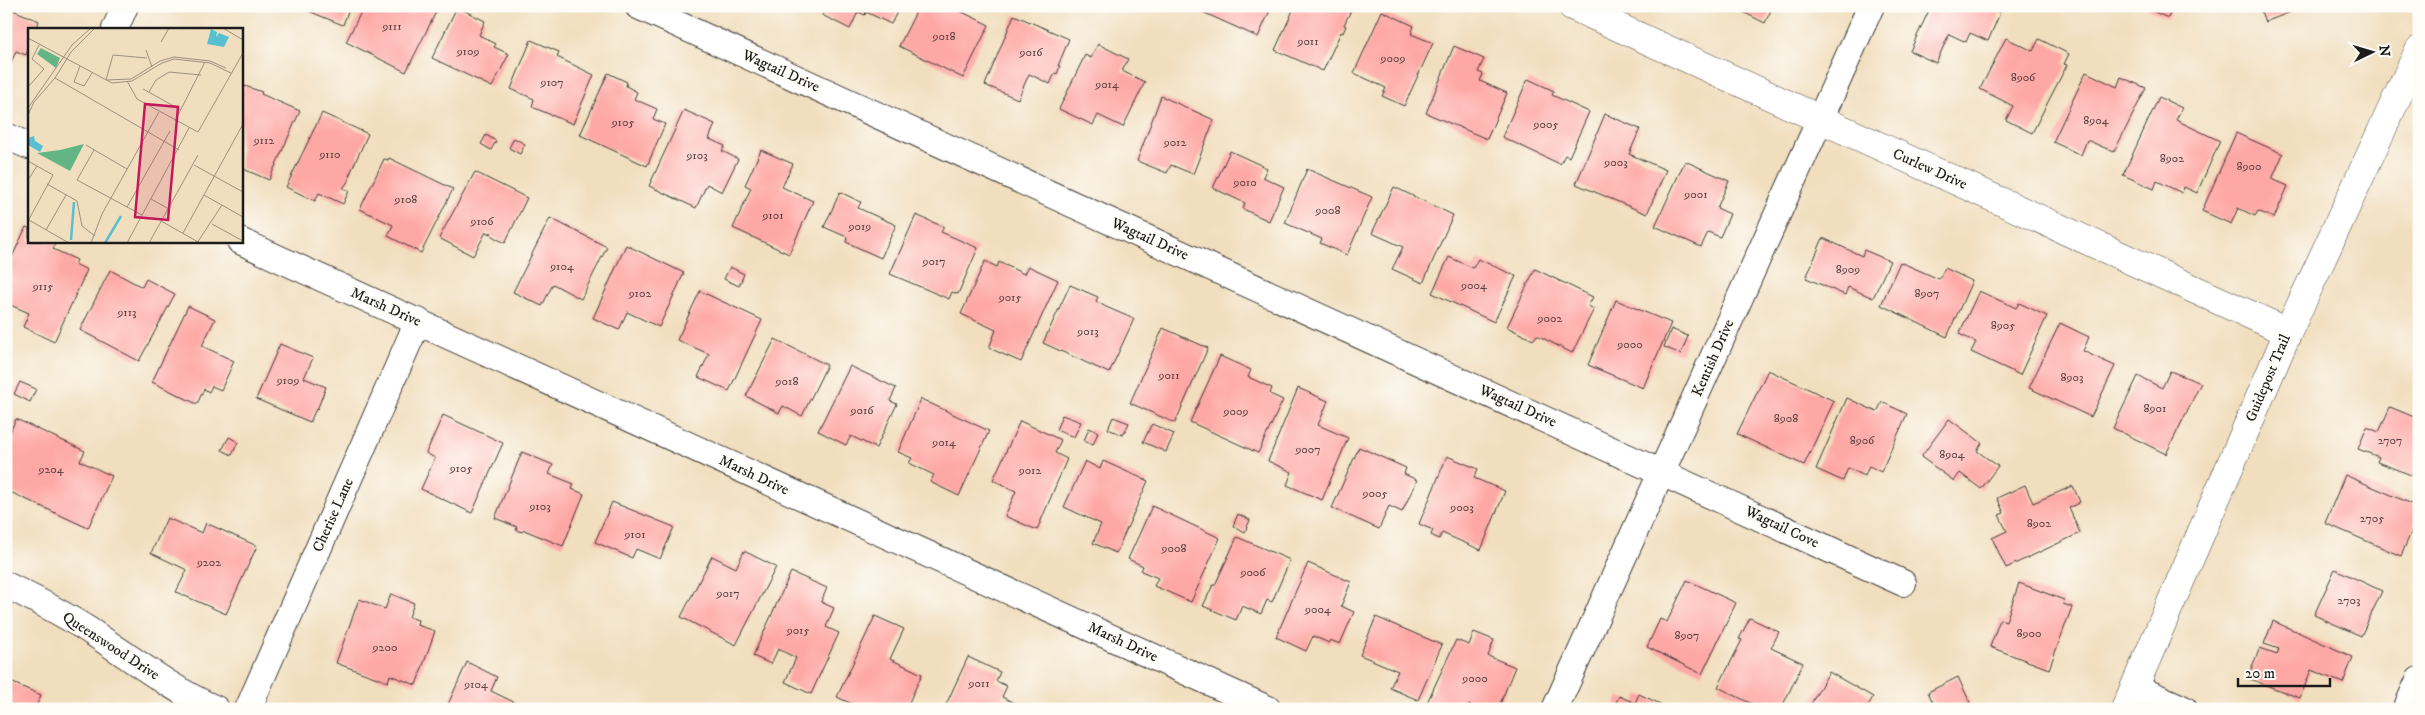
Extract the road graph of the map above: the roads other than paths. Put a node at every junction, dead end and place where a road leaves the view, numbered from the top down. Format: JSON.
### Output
{"nodes":[{"id":1,"x":125,"y":6,"type":"edge"},
{"id":2,"x":638,"y":6,"type":"edge"},
{"id":3,"x":1572,"y":6,"type":"edge"},
{"id":4,"x":1871,"y":6,"type":"edge"},
{"id":5,"x":115,"y":28,"type":"edge"},
{"id":6,"x":2419,"y":50,"type":"edge"},
{"id":7,"x":1819,"y":119,"type":"junction"},
{"id":8,"x":6,"y":136,"type":"edge"},
{"id":9,"x":28,"y":146,"type":"edge"},
{"id":10,"x":242,"y":242,"type":"edge"},
{"id":11,"x":418,"y":321,"type":"junction"},
{"id":12,"x":2288,"y":332,"type":"junction"},
{"id":13,"x":1662,"y":472,"type":"junction"},
{"id":14,"x":1903,"y":583,"type":"dead end"},
{"id":15,"x":6,"y":585,"type":"edge"},
{"id":16,"x":2419,"y":680,"type":"edge"},
{"id":17,"x":2130,"y":698,"type":"edge"},
{"id":18,"x":216,"y":709,"type":"edge"},
{"id":19,"x":248,"y":709,"type":"edge"},
{"id":20,"x":1268,"y":709,"type":"edge"},
{"id":21,"x":1555,"y":709,"type":"edge"},
{"id":22,"x":2184,"y":709,"type":"edge"},
{"id":23,"x":2406,"y":709,"type":"edge"}],
"edges":[{"from":1,"to":5,"type":"street"},
{"from":2,"to":13,"type":"street","name":"Wagtail Drive"},
{"from":3,"to":7,"type":"street","name":"Curlew Drive"},
{"from":4,"to":7,"type":"street","name":"Kentish Drive"},
{"from":6,"to":12,"type":"street","name":"Guidepost Trail"},
{"from":7,"to":12,"type":"street","name":"Curlew Drive"},
{"from":7,"to":13,"type":"street","name":"Kentish Drive"},
{"from":8,"to":9,"type":"street"},
{"from":10,"to":11,"type":"street","name":"Marsh Drive"},
{"from":11,"to":19,"type":"street","name":"Cherise Lane"},
{"from":11,"to":20,"type":"street","name":"Marsh Drive"},
{"from":12,"to":17,"type":"street","name":"Guidepost Trail"},
{"from":13,"to":14,"type":"street","name":"Wagtail Cove"},
{"from":13,"to":21,"type":"street","name":"Kentish Drive"},
{"from":15,"to":18,"type":"street","name":"Queenswood Drive"},
{"from":16,"to":23,"type":"street"},
{"from":17,"to":22,"type":"street"}]}
